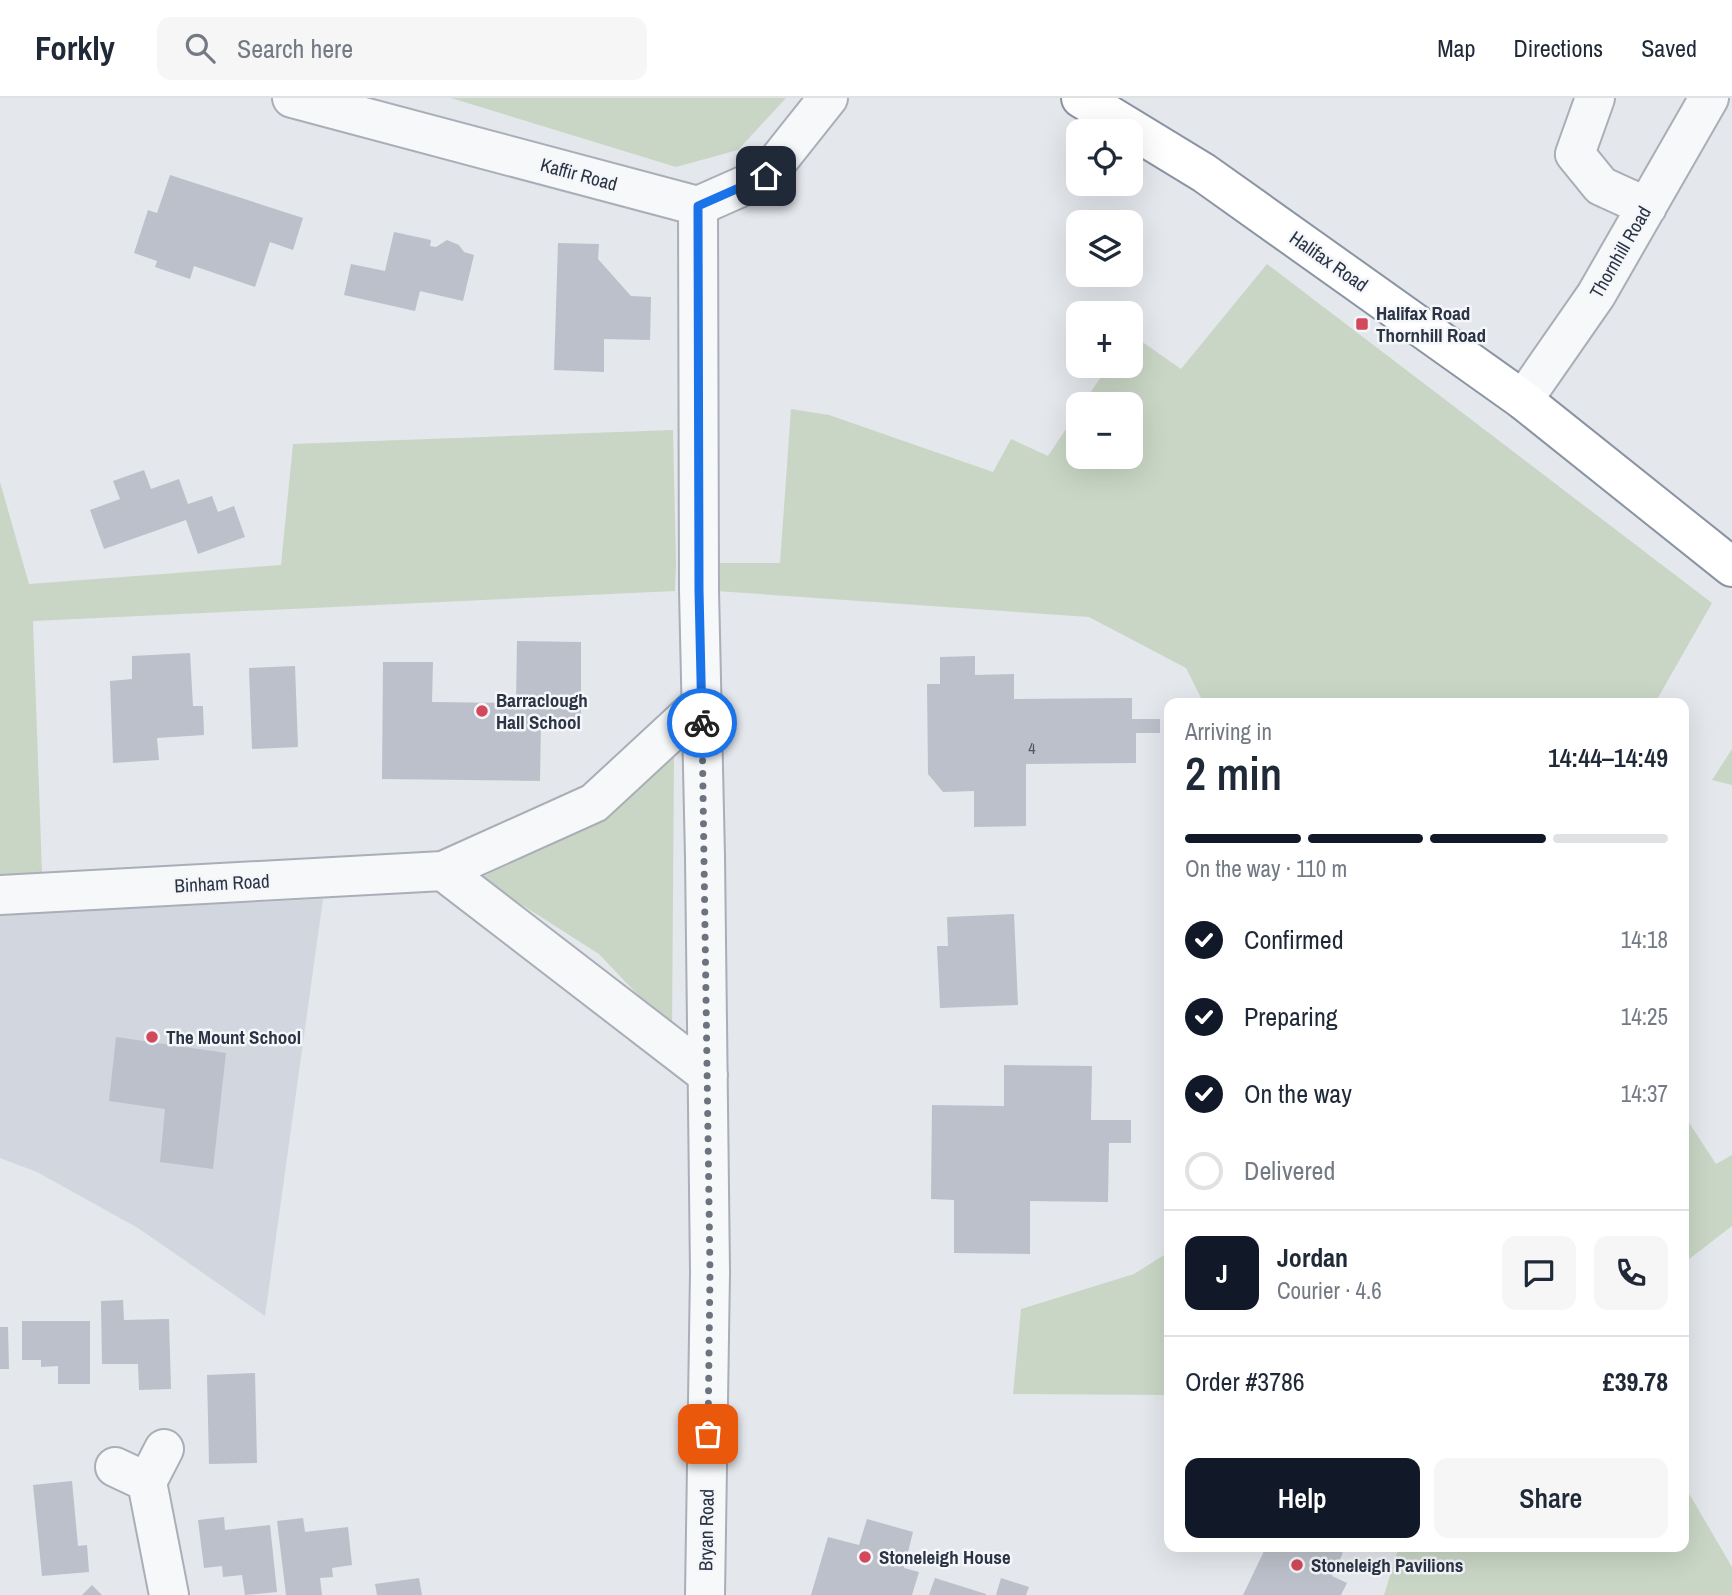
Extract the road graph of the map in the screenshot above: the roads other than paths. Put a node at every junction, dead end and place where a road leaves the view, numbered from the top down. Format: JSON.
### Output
{"nodes":[{"id":1,"x":292,"y":98,"type":"edge"},
{"id":2,"x":828,"y":98,"type":"edge"},
{"id":3,"x":1081,"y":98,"type":"edge"},
{"id":4,"x":1595,"y":98,"type":"edge"},
{"id":5,"x":1709,"y":98,"type":"edge"},
{"id":6,"x":698,"y":206,"type":"junction"},
{"id":7,"x":1647,"y":207,"type":"junction"},
{"id":8,"x":1523,"y":400,"type":"junction"},
{"id":9,"x":1732,"y":567,"type":"edge"},
{"id":10,"x":701,"y":704,"type":"junction"},
{"id":11,"x":443,"y":871,"type":"junction"},
{"id":12,"x":0,"y":895,"type":"edge"},
{"id":13,"x":708,"y":1074,"type":"junction"},
{"id":14,"x":142,"y":1466,"type":"dead end"},
{"id":15,"x":169,"y":1595,"type":"edge"},
{"id":16,"x":705,"y":1595,"type":"edge"}],
"edges":[{"from":1,"to":6,"type":"street","name":"Kaffir Road"},
{"from":2,"to":6,"type":"street"},
{"from":3,"to":8,"type":"highway","name":"Halifax Road"},
{"from":4,"to":7,"type":"street"},
{"from":5,"to":7,"type":"street","name":"Thornhill Road"},
{"from":6,"to":10,"type":"street","name":"Bryan Road"},
{"from":7,"to":8,"type":"street","name":"Thornhill Road"},
{"from":8,"to":9,"type":"highway","name":"Halifax Road"},
{"from":10,"to":11,"type":"street","name":"Binham Road"},
{"from":10,"to":13,"type":"street","name":"Bryan Road"},
{"from":11,"to":12,"type":"street","name":"Binham Road"},
{"from":11,"to":13,"type":"street"},
{"from":13,"to":16,"type":"street","name":"Bryan Road"},
{"from":14,"to":15,"type":"street"}]}
